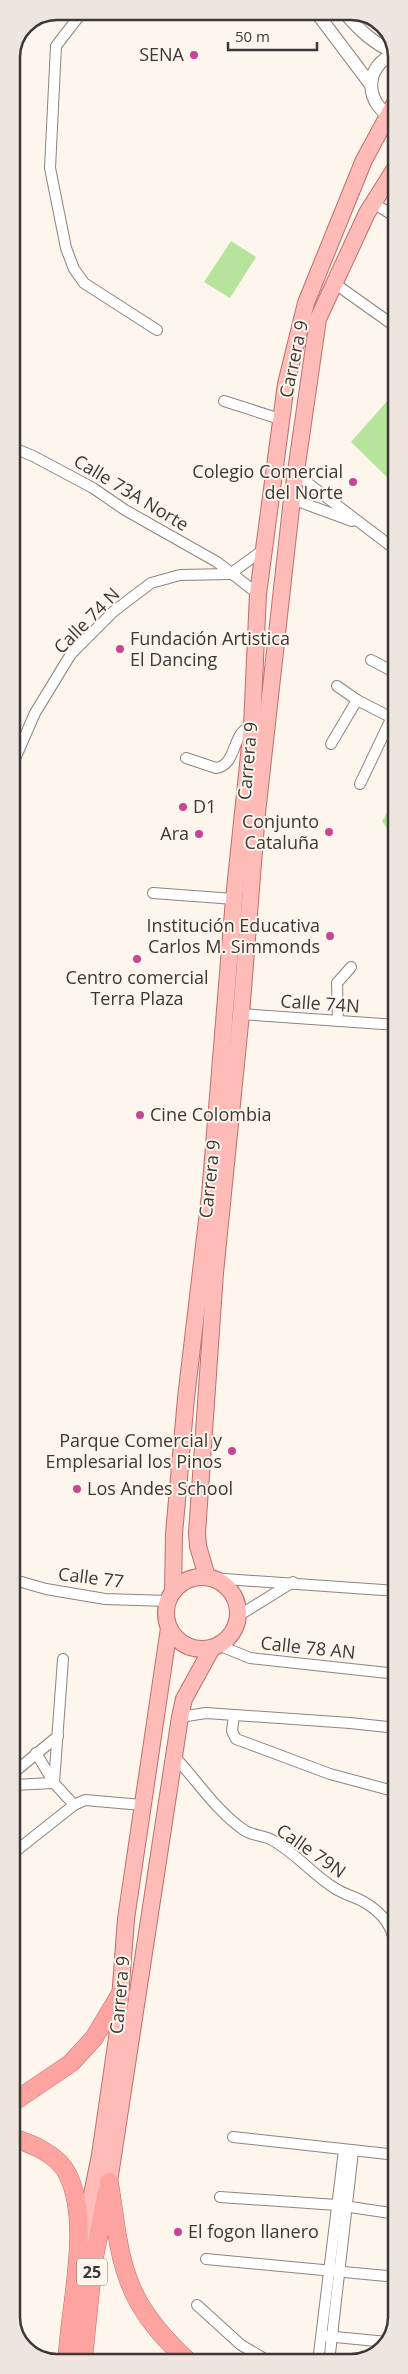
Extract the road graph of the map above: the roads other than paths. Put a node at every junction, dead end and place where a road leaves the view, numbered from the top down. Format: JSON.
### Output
{"nodes":[{"id":1,"x":76,"y":20,"type":"edge"},
{"id":2,"x":322,"y":20,"type":"edge"},
{"id":3,"x":351,"y":20,"type":"edge"},
{"id":4,"x":387,"y":48,"type":"edge"},
{"id":5,"x":388,"y":58,"type":"edge"},
{"id":6,"x":371,"y":85,"type":"junction"},
{"id":7,"x":388,"y":114,"type":"edge"},
{"id":8,"x":388,"y":125,"type":"edge"},
{"id":9,"x":388,"y":180,"type":"edge"},
{"id":10,"x":373,"y":204,"type":"junction"},
{"id":11,"x":388,"y":212,"type":"edge"},
{"id":12,"x":334,"y":283,"type":"junction"},
{"id":13,"x":388,"y":321,"type":"edge"},
{"id":14,"x":157,"y":330,"type":"dead end"},
{"id":15,"x":224,"y":401,"type":"dead end"},
{"id":16,"x":283,"y":420,"type":"junction"},
{"id":17,"x":20,"y":451,"type":"edge"},
{"id":18,"x":297,"y":472,"type":"junction"},
{"id":19,"x":292,"y":499,"type":"junction"},
{"id":20,"x":367,"y":527,"type":"junction"},
{"id":21,"x":388,"y":544,"type":"edge"},
{"id":22,"x":263,"y":550,"type":"junction"},
{"id":23,"x":230,"y":574,"type":"junction"},
{"id":24,"x":258,"y":594,"type":"junction"},
{"id":25,"x":371,"y":660,"type":"dead end"},
{"id":26,"x":388,"y":669,"type":"edge"},
{"id":27,"x":337,"y":686,"type":"dead end"},
{"id":28,"x":357,"y":700,"type":"junction"},
{"id":29,"x":388,"y":715,"type":"edge"},
{"id":30,"x":252,"y":726,"type":"junction"},
{"id":31,"x":388,"y":730,"type":"edge"},
{"id":32,"x":331,"y":744,"type":"dead end"},
{"id":33,"x":20,"y":747,"type":"edge"},
{"id":34,"x":186,"y":758,"type":"dead end"},
{"id":35,"x":360,"y":784,"type":"dead end"},
{"id":36,"x":153,"y":893,"type":"dead end"},
{"id":37,"x":234,"y":899,"type":"junction"},
{"id":38,"x":351,"y":967,"type":"dead end"},
{"id":39,"x":241,"y":1014,"type":"junction"},
{"id":40,"x":338,"y":1021,"type":"junction"},
{"id":41,"x":388,"y":1024,"type":"edge"},
{"id":42,"x":209,"y":1578,"type":"junction"},
{"id":43,"x":20,"y":1582,"type":"edge"},
{"id":44,"x":293,"y":1582,"type":"junction"},
{"id":45,"x":388,"y":1590,"type":"edge"},
{"id":46,"x":171,"y":1596,"type":"junction"},
{"id":47,"x":238,"y":1616,"type":"junction"},
{"id":48,"x":169,"y":1628,"type":"junction"},
{"id":49,"x":215,"y":1646,"type":"junction"},
{"id":50,"x":63,"y":1658,"type":"dead end"},
{"id":51,"x":388,"y":1673,"type":"edge"},
{"id":52,"x":234,"y":1715,"type":"junction"},
{"id":53,"x":180,"y":1717,"type":"junction"},
{"id":54,"x":388,"y":1727,"type":"edge"},
{"id":55,"x":58,"y":1736,"type":"junction"},
{"id":56,"x":36,"y":1752,"type":"junction"},
{"id":57,"x":173,"y":1755,"type":"junction"},
{"id":58,"x":20,"y":1767,"type":"edge"},
{"id":59,"x":54,"y":1783,"type":"junction"},
{"id":60,"x":20,"y":1785,"type":"edge"},
{"id":61,"x":388,"y":1790,"type":"edge"},
{"id":62,"x":74,"y":1805,"type":"junction"},
{"id":63,"x":142,"y":1805,"type":"junction"},
{"id":64,"x":20,"y":1848,"type":"edge"},
{"id":65,"x":388,"y":1925,"type":"edge"},
{"id":66,"x":120,"y":1993,"type":"junction"},
{"id":67,"x":20,"y":2097,"type":"edge"},
{"id":68,"x":233,"y":2137,"type":"dead end"},
{"id":69,"x":20,"y":2140,"type":"edge"},
{"id":70,"x":348,"y":2150,"type":"junction"},
{"id":71,"x":388,"y":2154,"type":"edge"},
{"id":72,"x":109,"y":2182,"type":"junction"},
{"id":73,"x":220,"y":2197,"type":"dead end"},
{"id":74,"x":342,"y":2206,"type":"junction"},
{"id":75,"x":388,"y":2213,"type":"edge"},
{"id":76,"x":206,"y":2259,"type":"dead end"},
{"id":77,"x":78,"y":2260,"type":"junction"},
{"id":78,"x":334,"y":2270,"type":"junction"},
{"id":79,"x":388,"y":2276,"type":"edge"},
{"id":80,"x":197,"y":2305,"type":"dead end"},
{"id":81,"x":327,"y":2336,"type":"junction"},
{"id":82,"x":379,"y":2341,"type":"edge"},
{"id":83,"x":67,"y":2354,"type":"edge"},
{"id":84,"x":84,"y":2354,"type":"edge"},
{"id":85,"x":180,"y":2354,"type":"edge"},
{"id":86,"x":256,"y":2354,"type":"edge"},
{"id":87,"x":321,"y":2354,"type":"edge"},
{"id":88,"x":328,"y":2354,"type":"edge"}],
"edges":[{"from":1,"to":14,"type":"street"},
{"from":2,"to":6,"type":"street"},
{"from":3,"to":4,"type":"street"},
{"from":5,"to":6,"type":"street"},
{"from":6,"to":7,"type":"street"},
{"from":8,"to":16,"type":"main road","name":"Carrera 9"},
{"from":9,"to":10,"type":"main road","name":"Carrera 9"},
{"from":10,"to":11,"type":"street"},
{"from":10,"to":12,"type":"main road","name":"Carrera 9"},
{"from":12,"to":13,"type":"street"},
{"from":12,"to":18,"type":"main road","name":"Carrera 9"},
{"from":15,"to":16,"type":"street"},
{"from":16,"to":19,"type":"main road"},
{"from":16,"to":22,"type":"main road","name":"Carrera 9"},
{"from":17,"to":23,"type":"street","name":"Calle 73A Norte"},
{"from":18,"to":19,"type":"main road","name":"Carrera 9"},
{"from":18,"to":20,"type":"street"},
{"from":19,"to":20,"type":"street"},
{"from":19,"to":39,"type":"main road","name":"Carrera 9"},
{"from":20,"to":21,"type":"street"},
{"from":22,"to":23,"type":"street"},
{"from":22,"to":24,"type":"main road","name":"Carrera 9"},
{"from":23,"to":24,"type":"street","name":"Calle 73A Norte"},
{"from":23,"to":33,"type":"street","name":"Calle 74 N"},
{"from":24,"to":30,"type":"main road","name":"Carrera 9"},
{"from":25,"to":26,"type":"street"},
{"from":27,"to":28,"type":"street"},
{"from":28,"to":29,"type":"street"},
{"from":28,"to":32,"type":"street"},
{"from":30,"to":34,"type":"street"},
{"from":30,"to":37,"type":"main road","name":"Carrera 9"},
{"from":31,"to":35,"type":"street"},
{"from":36,"to":37,"type":"street"},
{"from":37,"to":46,"type":"main road","name":"Carrera 9"},
{"from":38,"to":40,"type":"street"},
{"from":39,"to":40,"type":"street","name":"Calle 74N"},
{"from":39,"to":42,"type":"main road","name":"Carrera 9"},
{"from":40,"to":41,"type":"street","name":"Calle 74N"},
{"from":42,"to":44,"type":"street"},
{"from":42,"to":46,"type":"main road"},
{"from":42,"to":47,"type":"main road"},
{"from":43,"to":46,"type":"street","name":"Calle 77"},
{"from":44,"to":45,"type":"street"},
{"from":44,"to":47,"type":"street"},
{"from":46,"to":48,"type":"main road"},
{"from":47,"to":49,"type":"main road"},
{"from":48,"to":49,"type":"main road"},
{"from":48,"to":63,"type":"main road","name":"Carrera 9"},
{"from":49,"to":51,"type":"street","name":"Calle 78 AN"},
{"from":49,"to":53,"type":"main road","name":"Carrera 9"},
{"from":50,"to":55,"type":"street"},
{"from":52,"to":53,"type":"street"},
{"from":52,"to":54,"type":"street"},
{"from":52,"to":61,"type":"street"},
{"from":53,"to":57,"type":"main road","name":"Carrera 9"},
{"from":55,"to":56,"type":"street"},
{"from":55,"to":59,"type":"street"},
{"from":56,"to":58,"type":"street"},
{"from":56,"to":59,"type":"street"},
{"from":57,"to":65,"type":"street","name":"Calle 79N"},
{"from":57,"to":72,"type":"main road","name":"Carrera 9"},
{"from":59,"to":60,"type":"street"},
{"from":59,"to":62,"type":"street"},
{"from":62,"to":63,"type":"street"},
{"from":62,"to":64,"type":"street"},
{"from":63,"to":66,"type":"main road","name":"Carrera 9"},
{"from":66,"to":67,"type":"highway"},
{"from":66,"to":77,"type":"main road","name":"Carrera 9"},
{"from":68,"to":70,"type":"street"},
{"from":69,"to":77,"type":"highway"},
{"from":70,"to":71,"type":"street"},
{"from":70,"to":74,"type":"street"},
{"from":72,"to":84,"type":"highway","name":"Carrera 9","number":"25"},
{"from":72,"to":85,"type":"highway"},
{"from":73,"to":74,"type":"street"},
{"from":74,"to":75,"type":"street"},
{"from":74,"to":78,"type":"street"},
{"from":76,"to":78,"type":"street"},
{"from":77,"to":83,"type":"highway","name":"Carrera 9","number":"25"},
{"from":78,"to":79,"type":"street"},
{"from":78,"to":81,"type":"street"},
{"from":80,"to":86,"type":"street"},
{"from":81,"to":82,"type":"street"},
{"from":81,"to":87,"type":"street"},
{"from":81,"to":88,"type":"street"}]}
